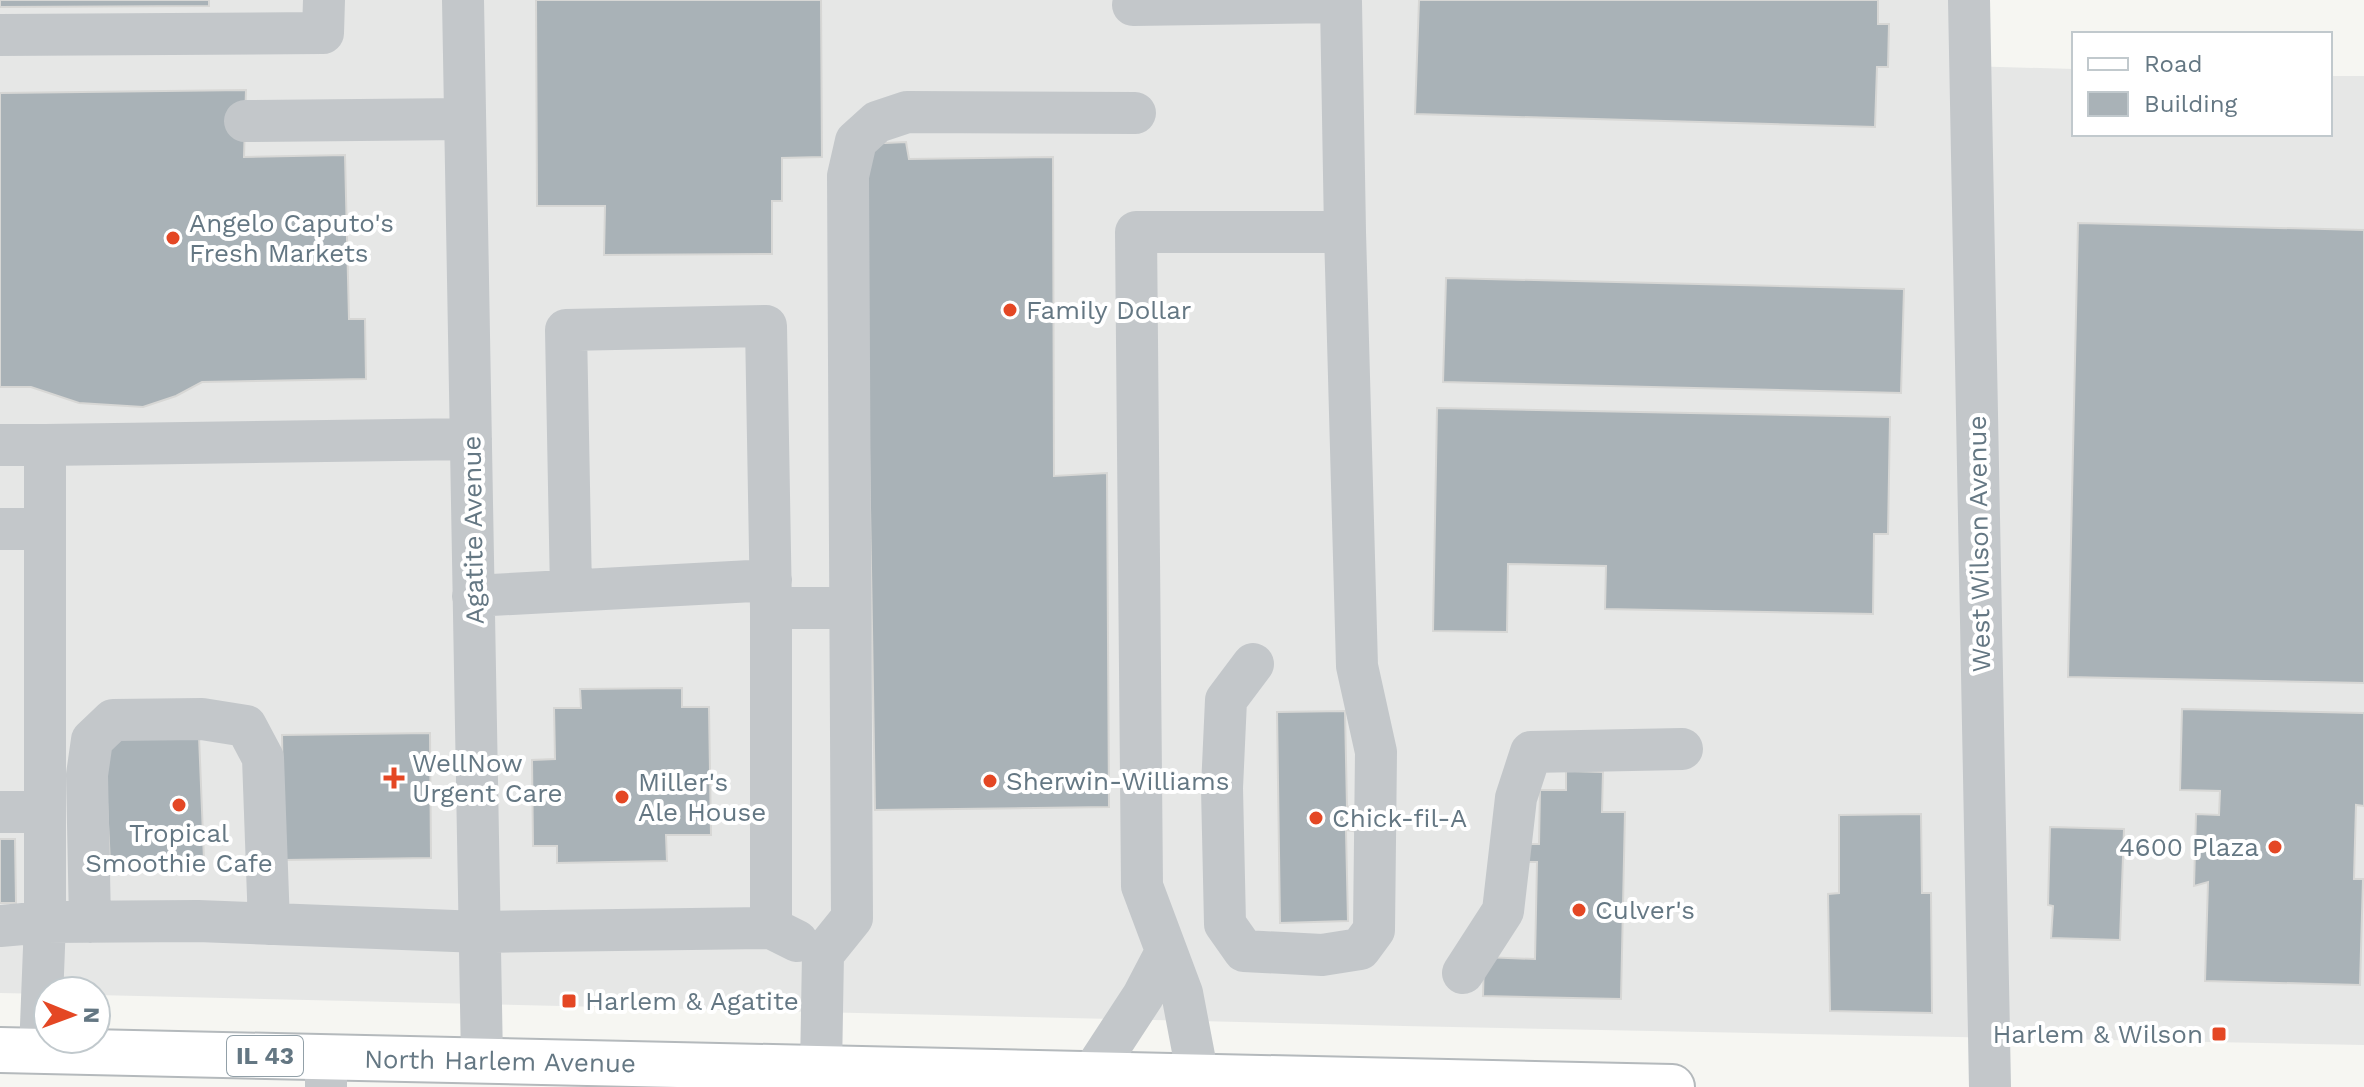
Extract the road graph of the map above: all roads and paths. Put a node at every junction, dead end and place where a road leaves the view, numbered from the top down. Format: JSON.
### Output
{"nodes":[{"id":1,"x":324,"y":0,"type":"edge"},
{"id":2,"x":463,"y":0,"type":"edge"},
{"id":3,"x":1969,"y":0,"type":"edge"},
{"id":4,"x":1344,"y":1,"type":"edge"},
{"id":5,"x":1133,"y":5,"type":"dead end"},
{"id":6,"x":0,"y":35,"type":"edge"},
{"id":7,"x":1135,"y":113,"type":"dead end"},
{"id":8,"x":465,"y":119,"type":"junction"},
{"id":9,"x":245,"y":121,"type":"dead end"},
{"id":10,"x":1345,"y":232,"type":"junction"},
{"id":11,"x":471,"y":439,"type":"junction"},
{"id":12,"x":0,"y":445,"type":"edge"},
{"id":13,"x":45,"y":445,"type":"junction"},
{"id":14,"x":0,"y":529,"type":"edge"},
{"id":15,"x":45,"y":529,"type":"junction"},
{"id":16,"x":571,"y":591,"type":"junction"},
{"id":17,"x":771,"y":594,"type":"junction"},
{"id":18,"x":473,"y":596,"type":"junction"},
{"id":19,"x":850,"y":608,"type":"junction"},
{"id":20,"x":1253,"y":664,"type":"dead end"},
{"id":21,"x":1682,"y":749,"type":"dead end"},
{"id":22,"x":0,"y":812,"type":"edge"},
{"id":23,"x":45,"y":812,"type":"junction"},
{"id":24,"x":45,"y":922,"type":"junction"},
{"id":25,"x":90,"y":922,"type":"junction"},
{"id":26,"x":269,"y":924,"type":"junction"},
{"id":27,"x":0,"y":926,"type":"edge"},
{"id":28,"x":771,"y":928,"type":"junction"},
{"id":29,"x":480,"y":932,"type":"junction"},
{"id":30,"x":1166,"y":952,"type":"junction"},
{"id":31,"x":823,"y":954,"type":"junction"},
{"id":32,"x":1463,"y":973,"type":"dead end"},
{"id":33,"x":20,"y":1051,"type":"edge"},
{"id":34,"x":482,"y":1061,"type":"junction"},
{"id":35,"x":326,"y":1072,"type":"edge"},
{"id":36,"x":800,"y":1074,"type":"edge"},
{"id":37,"x":549,"y":1075,"type":"edge"},
{"id":38,"x":670,"y":1076,"type":"edge"},
{"id":39,"x":898,"y":1078,"type":"edge"},
{"id":40,"x":1187,"y":1080,"type":"edge"},
{"id":41,"x":1092,"y":1081,"type":"edge"},
{"id":42,"x":1462,"y":1085,"type":"edge"},
{"id":43,"x":1622,"y":1086,"type":"edge"},
{"id":44,"x":1672,"y":1087,"type":"edge"},
{"id":45,"x":1990,"y":1087,"type":"edge"}],
"edges":[{"from":1,"to":6,"type":"street"},
{"from":2,"to":8,"type":"street","name":"Agatite Avenue"},
{"from":3,"to":45,"type":"street","name":"West Wilson Avenue"},
{"from":4,"to":5,"type":"street"},
{"from":4,"to":10,"type":"street"},
{"from":7,"to":19,"type":"street"},
{"from":8,"to":9,"type":"street"},
{"from":8,"to":11,"type":"street","name":"Agatite Avenue"},
{"from":10,"to":20,"type":"street"},
{"from":10,"to":30,"type":"street"},
{"from":11,"to":13,"type":"street"},
{"from":11,"to":18,"type":"street","name":"Agatite Avenue"},
{"from":12,"to":13,"type":"street"},
{"from":13,"to":15,"type":"street"},
{"from":14,"to":15,"type":"street"},
{"from":15,"to":23,"type":"street"},
{"from":16,"to":17,"type":"street"},
{"from":16,"to":17,"type":"street"},
{"from":16,"to":18,"type":"street"},
{"from":17,"to":19,"type":"street"},
{"from":17,"to":28,"type":"street"},
{"from":18,"to":29,"type":"street","name":"Agatite Avenue"},
{"from":19,"to":31,"type":"street"},
{"from":21,"to":32,"type":"street"},
{"from":22,"to":23,"type":"street"},
{"from":23,"to":24,"type":"street"},
{"from":24,"to":25,"type":"street"},
{"from":24,"to":27,"type":"street"},
{"from":24,"to":33,"type":"street"},
{"from":25,"to":26,"type":"street"},
{"from":25,"to":26,"type":"street"},
{"from":26,"to":29,"type":"street"},
{"from":28,"to":29,"type":"street"},
{"from":28,"to":31,"type":"street"},
{"from":29,"to":34,"type":"street","name":"Agatite Avenue"},
{"from":30,"to":40,"type":"street"},
{"from":30,"to":41,"type":"street"},
{"from":31,"to":36,"type":"street"},
{"from":33,"to":35,"type":"main road","name":"North Harlem Avenue","number":"IL 43"},
{"from":34,"to":35,"type":"main road","name":"North Harlem Avenue","number":"IL 43"},
{"from":34,"to":37,"type":"main road","name":"North Harlem Avenue","number":"IL 43"},
{"from":36,"to":38,"type":"main road","name":"North Harlem Avenue","number":"IL 43"},
{"from":36,"to":39,"type":"main road","name":"North Harlem Avenue","number":"IL 43"},
{"from":37,"to":38,"type":"main road","name":"North Harlem Avenue","number":"IL 43"},
{"from":39,"to":41,"type":"main road","name":"North Harlem Avenue","number":"IL 43"},
{"from":40,"to":41,"type":"main road","name":"North Harlem Avenue","number":"IL 43"},
{"from":40,"to":42,"type":"main road","name":"North Harlem Avenue","number":"IL 43"},
{"from":42,"to":43,"type":"main road","name":"North Harlem Avenue","number":"IL 43"},
{"from":43,"to":44,"type":"main road","name":"North Harlem Avenue","number":"IL 43"}]}
